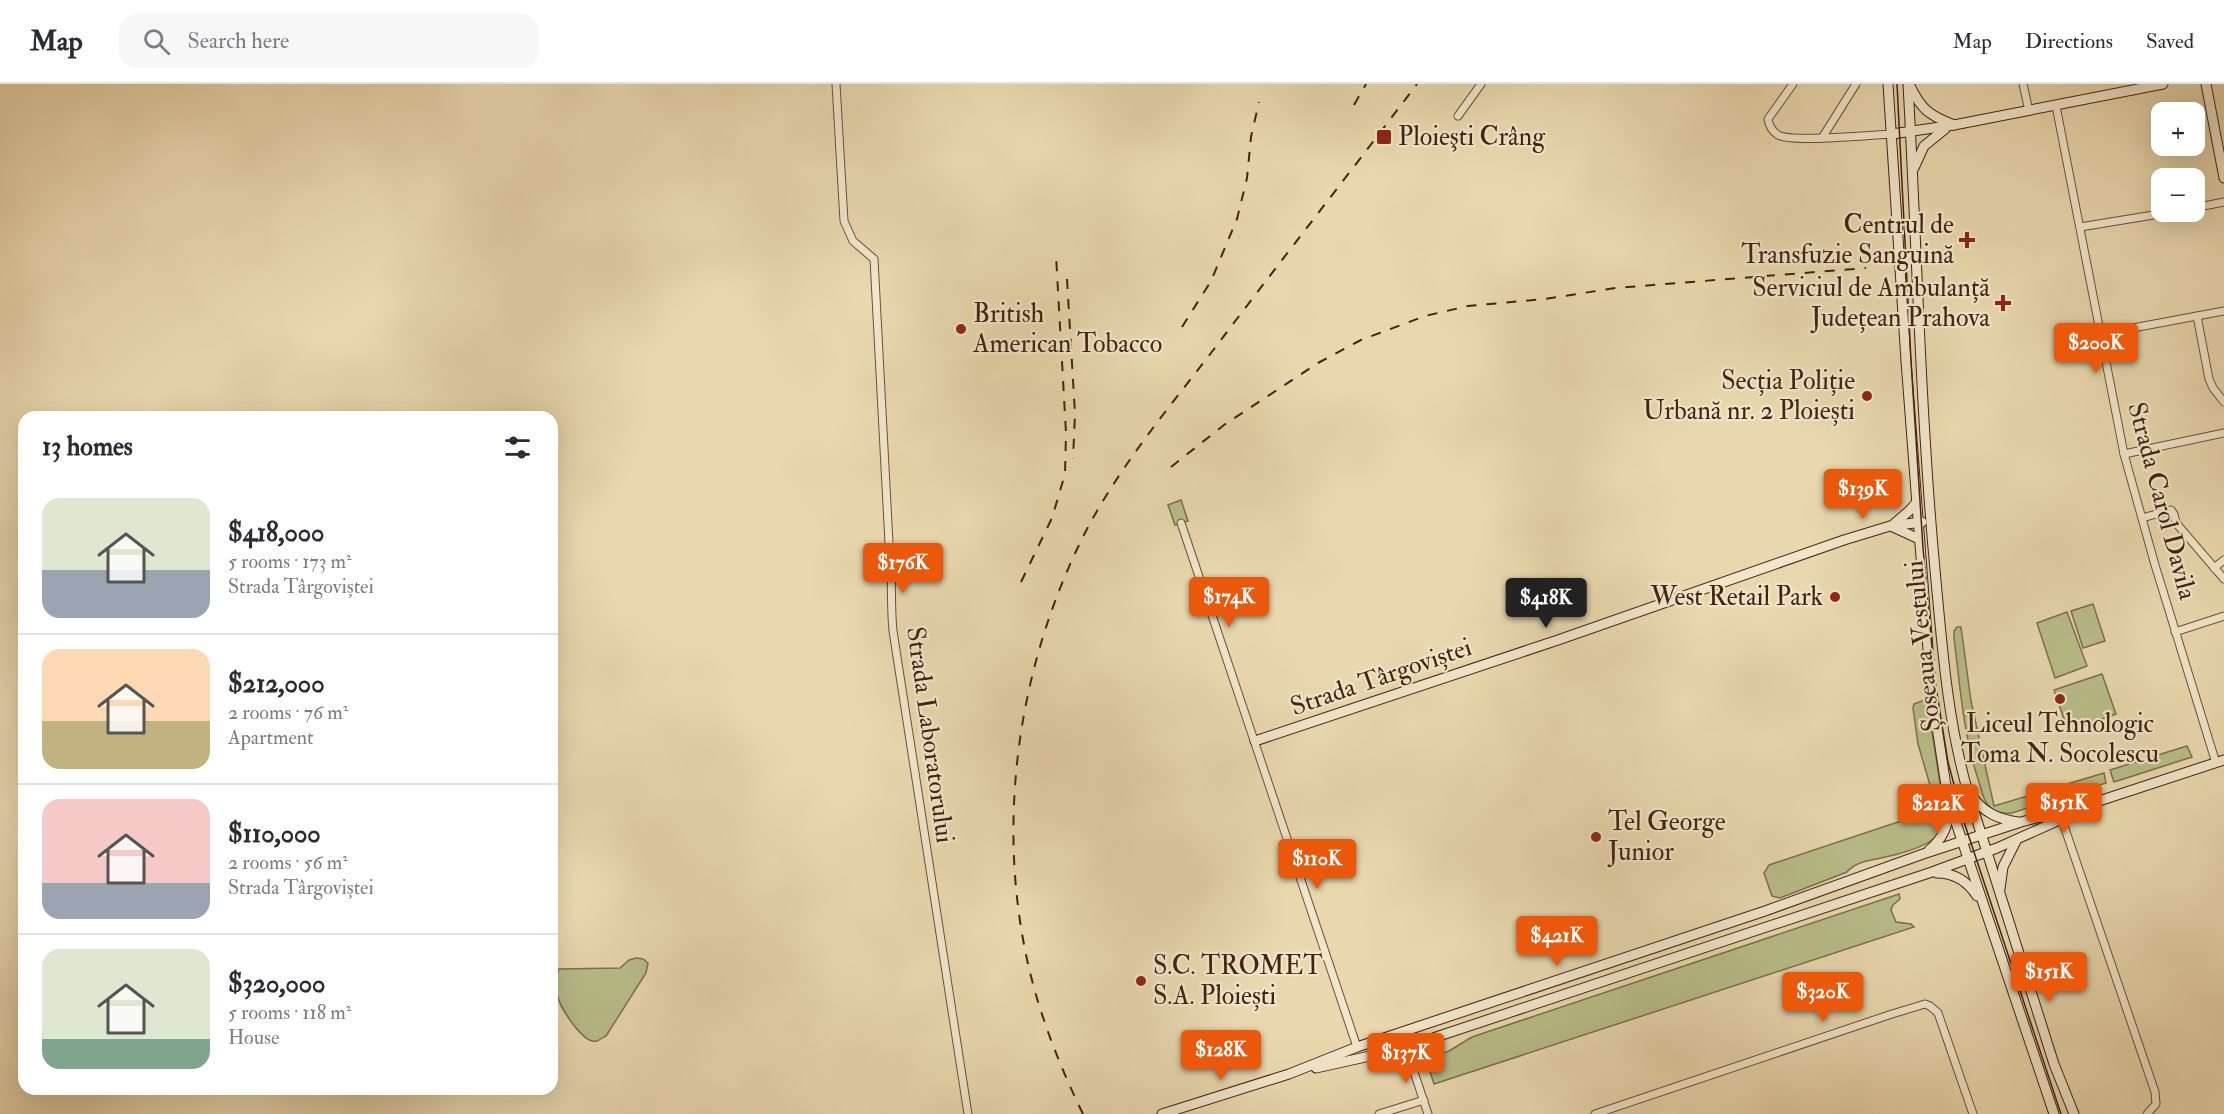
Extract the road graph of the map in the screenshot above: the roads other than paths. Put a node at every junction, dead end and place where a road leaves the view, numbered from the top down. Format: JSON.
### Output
{"nodes":[{"id":1,"x":836,"y":84,"type":"edge"},
{"id":2,"x":1481,"y":84,"type":"edge"},
{"id":3,"x":1792,"y":84,"type":"edge"},
{"id":4,"x":1856,"y":84,"type":"edge"},
{"id":5,"x":1888,"y":84,"type":"edge"},
{"id":6,"x":1908,"y":84,"type":"edge"},
{"id":7,"x":2023,"y":84,"type":"edge"},
{"id":8,"x":2163,"y":84,"type":"edge"},
{"id":9,"x":2207,"y":87,"type":"edge"},
{"id":10,"x":2056,"y":106,"type":"junction"},
{"id":11,"x":2029,"y":111,"type":"junction"},
{"id":12,"x":1458,"y":116,"type":"dead end"},
{"id":13,"x":1954,"y":125,"type":"junction"},
{"id":14,"x":1911,"y":132,"type":"junction"},
{"id":15,"x":1892,"y":134,"type":"junction"},
{"id":16,"x":1822,"y":138,"type":"junction"},
{"id":17,"x":1912,"y":174,"type":"junction"},
{"id":18,"x":2224,"y":178,"type":"edge"},
{"id":19,"x":2224,"y":202,"type":"edge"},
{"id":20,"x":2205,"y":206,"type":"edge"},
{"id":21,"x":2151,"y":215,"type":"edge"},
{"id":22,"x":2080,"y":227,"type":"junction"},
{"id":23,"x":2224,"y":310,"type":"edge"},
{"id":24,"x":2197,"y":316,"type":"junction"},
{"id":25,"x":2101,"y":334,"type":"junction"},
{"id":26,"x":2224,"y":402,"type":"edge"},
{"id":27,"x":2224,"y":433,"type":"edge"},
{"id":28,"x":2124,"y":454,"type":"junction"},
{"id":29,"x":1916,"y":502,"type":"junction"},
{"id":30,"x":2142,"y":518,"type":"junction"},
{"id":31,"x":1930,"y":521,"type":"junction"},
{"id":32,"x":1181,"y":523,"type":"dead end"},
{"id":33,"x":1918,"y":523,"type":"junction"},
{"id":34,"x":1890,"y":526,"type":"junction"},
{"id":35,"x":1919,"y":539,"type":"junction"},
{"id":36,"x":2224,"y":560,"type":"edge"},
{"id":37,"x":2214,"y":568,"type":"junction"},
{"id":38,"x":2224,"y":579,"type":"edge"},
{"id":39,"x":2224,"y":616,"type":"edge"},
{"id":40,"x":2175,"y":632,"type":"junction"},
{"id":41,"x":1255,"y":741,"type":"junction"},
{"id":42,"x":2220,"y":761,"type":"edge"},
{"id":43,"x":1967,"y":789,"type":"junction"},
{"id":44,"x":1948,"y":798,"type":"junction"},
{"id":45,"x":2099,"y":801,"type":"junction"},
{"id":46,"x":2062,"y":820,"type":"junction"},
{"id":47,"x":2021,"y":822,"type":"junction"},
{"id":48,"x":1981,"y":835,"type":"junction"},
{"id":49,"x":2016,"y":840,"type":"junction"},
{"id":50,"x":1962,"y":841,"type":"junction"},
{"id":51,"x":1987,"y":853,"type":"junction"},
{"id":52,"x":1923,"y":854,"type":"junction"},
{"id":53,"x":1968,"y":860,"type":"junction"},
{"id":54,"x":1932,"y":872,"type":"junction"},
{"id":55,"x":2001,"y":900,"type":"junction"},
{"id":56,"x":1983,"y":905,"type":"junction"},
{"id":57,"x":1401,"y":1033,"type":"junction"},
{"id":58,"x":1357,"y":1047,"type":"junction"},
{"id":59,"x":1406,"y":1047,"type":"junction"},
{"id":60,"x":1361,"y":1058,"type":"junction"},
{"id":61,"x":1289,"y":1074,"type":"junction"},
{"id":62,"x":1424,"y":1100,"type":"junction"},
{"id":63,"x":2149,"y":1113,"type":"edge"},
{"id":64,"x":968,"y":1114,"type":"edge"},
{"id":65,"x":1162,"y":1114,"type":"edge"},
{"id":66,"x":1379,"y":1114,"type":"edge"},
{"id":67,"x":1428,"y":1114,"type":"edge"},
{"id":68,"x":1595,"y":1114,"type":"edge"},
{"id":69,"x":1973,"y":1114,"type":"edge"},
{"id":70,"x":2054,"y":1114,"type":"edge"},
{"id":71,"x":2073,"y":1114,"type":"edge"}],
"edges":[{"from":1,"to":64,"type":"street","name":"Strada Laboratorului"},
{"from":2,"to":12,"type":"street"},
{"from":3,"to":16,"type":"street"},
{"from":4,"to":16,"type":"street"},
{"from":5,"to":15,"type":"main road","name":"Șoseaua Vestului"},
{"from":6,"to":13,"type":"main road"},
{"from":6,"to":14,"type":"main road","name":"Șoseaua Vestului"},
{"from":7,"to":11,"type":"street"},
{"from":8,"to":10,"type":"main road"},
{"from":9,"to":18,"type":"main road"},
{"from":10,"to":11,"type":"main road"},
{"from":10,"to":22,"type":"street","name":"Strada Carol Davila"},
{"from":11,"to":13,"type":"main road"},
{"from":13,"to":14,"type":"main road"},
{"from":13,"to":17,"type":"main road"},
{"from":14,"to":15,"type":"main road"},
{"from":14,"to":17,"type":"main road","name":"Șoseaua Vestului"},
{"from":15,"to":16,"type":"street"},
{"from":15,"to":29,"type":"main road","name":"Șoseaua Vestului"},
{"from":17,"to":31,"type":"main road","name":"Șoseaua Vestului"},
{"from":19,"to":20,"type":"street"},
{"from":21,"to":22,"type":"street"},
{"from":22,"to":25,"type":"street","name":"Strada Carol Davila"},
{"from":23,"to":24,"type":"street"},
{"from":24,"to":25,"type":"street"},
{"from":24,"to":26,"type":"street"},
{"from":25,"to":28,"type":"street","name":"Strada Carol Davila"},
{"from":27,"to":28,"type":"street"},
{"from":28,"to":30,"type":"street","name":"Strada Carol Davila"},
{"from":29,"to":33,"type":"main road","name":"Șoseaua Vestului"},
{"from":29,"to":34,"type":"main road"},
{"from":30,"to":37,"type":"street"},
{"from":30,"to":40,"type":"street","name":"Strada Carol Davila"},
{"from":31,"to":33,"type":"main road","name":"Strada Târgoviștei"},
{"from":31,"to":43,"type":"main road","name":"Șoseaua Vestului"},
{"from":32,"to":41,"type":"street"},
{"from":33,"to":34,"type":"main road","name":"Strada Târgoviștei"},
{"from":33,"to":35,"type":"main road","name":"Șoseaua Vestului"},
{"from":34,"to":35,"type":"main road"},
{"from":34,"to":41,"type":"main road","name":"Strada Târgoviștei"},
{"from":35,"to":44,"type":"main road","name":"Șoseaua Vestului"},
{"from":36,"to":37,"type":"street"},
{"from":37,"to":38,"type":"street"},
{"from":39,"to":40,"type":"street"},
{"from":40,"to":42,"type":"street","name":"Strada Carol Davila"},
{"from":41,"to":58,"type":"street"},
{"from":42,"to":45,"type":"main road"},
{"from":43,"to":47,"type":"main road"},
{"from":43,"to":48,"type":"main road","name":"Șoseaua Vestului"},
{"from":44,"to":50,"type":"main road","name":"Șoseaua Vestului"},
{"from":44,"to":52,"type":"main road"},
{"from":45,"to":46,"type":"main road"},
{"from":45,"to":47,"type":"main road"},
{"from":46,"to":49,"type":"main road"},
{"from":46,"to":63,"type":"street"},
{"from":47,"to":48,"type":"main road"},
{"from":48,"to":50,"type":"main road"},
{"from":48,"to":51,"type":"main road","name":"Șoseaua Vestului"},
{"from":49,"to":51,"type":"main road"},
{"from":49,"to":55,"type":"main road"},
{"from":50,"to":52,"type":"main road"},
{"from":50,"to":53,"type":"main road","name":"Șoseaua Vestului"},
{"from":51,"to":53,"type":"main road"},
{"from":51,"to":55,"type":"main road","name":"Șoseaua Vestului"},
{"from":52,"to":57,"type":"main road"},
{"from":53,"to":54,"type":"main road"},
{"from":53,"to":56,"type":"main road","name":"Șoseaua Vestului"},
{"from":54,"to":56,"type":"main road"},
{"from":54,"to":59,"type":"main road"},
{"from":55,"to":71,"type":"main road","name":"Șoseaua Vestului"},
{"from":56,"to":70,"type":"main road","name":"Șoseaua Vestului"},
{"from":57,"to":58,"type":"main road"},
{"from":57,"to":59,"type":"street"},
{"from":58,"to":60,"type":"main road"},
{"from":58,"to":61,"type":"main road"},
{"from":59,"to":60,"type":"main road"},
{"from":59,"to":62,"type":"street"},
{"from":60,"to":61,"type":"main road"},
{"from":61,"to":65,"type":"main road"},
{"from":62,"to":66,"type":"street"},
{"from":62,"to":67,"type":"street"},
{"from":68,"to":69,"type":"street"}]}
